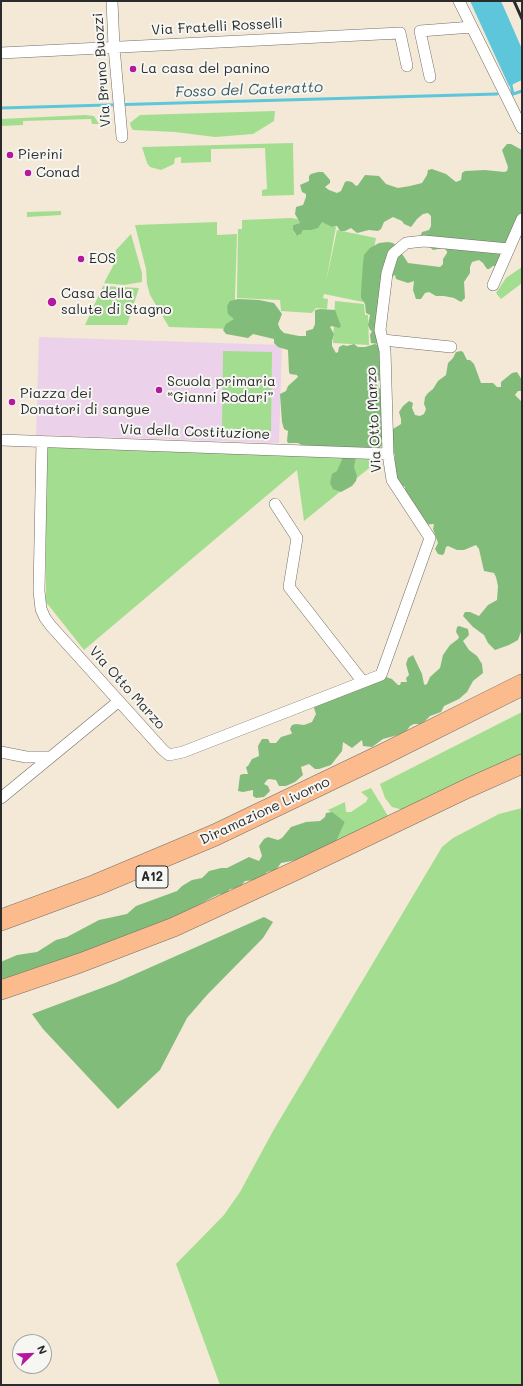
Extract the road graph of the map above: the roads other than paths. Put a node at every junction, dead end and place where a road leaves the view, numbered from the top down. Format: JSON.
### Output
{"nodes":[{"id":1,"x":112,"y":1,"type":"edge"},
{"id":2,"x":459,"y":1,"type":"edge"},
{"id":3,"x":472,"y":27,"type":"junction"},
{"id":4,"x":114,"y":47,"type":"junction"},
{"id":5,"x":1,"y":53,"type":"edge"},
{"id":6,"x":407,"y":66,"type":"dead end"},
{"id":7,"x":430,"y":77,"type":"dead end"},
{"id":8,"x":522,"y":128,"type":"edge"},
{"id":9,"x":122,"y":137,"type":"dead end"},
{"id":10,"x":522,"y":219,"type":"edge"},
{"id":11,"x":509,"y":249,"type":"junction"},
{"id":12,"x":493,"y":285,"type":"dead end"},
{"id":13,"x":383,"y":340,"type":"junction"},
{"id":14,"x":451,"y":347,"type":"dead end"},
{"id":15,"x":1,"y":440,"type":"edge"},
{"id":16,"x":42,"y":441,"type":"junction"},
{"id":17,"x":388,"y":454,"type":"junction"},
{"id":18,"x":275,"y":504,"type":"dead end"},
{"id":19,"x":363,"y":682,"type":"junction"},
{"id":20,"x":522,"y":685,"type":"edge"},
{"id":21,"x":522,"y":700,"type":"edge"},
{"id":22,"x":119,"y":701,"type":"junction"},
{"id":23,"x":1,"y":752,"type":"edge"},
{"id":24,"x":26,"y":757,"type":"junction"},
{"id":25,"x":50,"y":757,"type":"junction"},
{"id":26,"x":522,"y":764,"type":"edge"},
{"id":27,"x":35,"y":770,"type":"junction"},
{"id":28,"x":522,"y":772,"type":"edge"},
{"id":29,"x":1,"y":798,"type":"edge"},
{"id":30,"x":296,"y":805,"type":"junction"},
{"id":31,"x":321,"y":862,"type":"junction"},
{"id":32,"x":1,"y":920,"type":"edge"},
{"id":33,"x":1,"y":934,"type":"edge"},
{"id":34,"x":1,"y":990,"type":"edge"},
{"id":35,"x":1,"y":997,"type":"edge"}],
"edges":[{"from":1,"to":4,"type":"street","name":"Via Bruno Buozzi"},
{"from":2,"to":3,"type":"street"},
{"from":3,"to":7,"type":"street"},
{"from":3,"to":8,"type":"street"},
{"from":4,"to":5,"type":"street","name":"Via Fratelli Rosselli"},
{"from":4,"to":6,"type":"street","name":"Via Fratelli Rosselli"},
{"from":4,"to":9,"type":"street","name":"Via Bruno Buozzi"},
{"from":10,"to":11,"type":"street"},
{"from":11,"to":12,"type":"street"},
{"from":11,"to":13,"type":"street","name":"Via Otto Marzo"},
{"from":13,"to":14,"type":"street"},
{"from":13,"to":17,"type":"street","name":"Via Otto Marzo"},
{"from":15,"to":16,"type":"street","name":"Via della Costituzione"},
{"from":16,"to":17,"type":"street","name":"Via della Costituzione"},
{"from":16,"to":22,"type":"street","name":"Via Otto Marzo"},
{"from":17,"to":19,"type":"street","name":"Via Otto Marzo"},
{"from":18,"to":19,"type":"street"},
{"from":19,"to":22,"type":"street","name":"Via Otto Marzo"},
{"from":20,"to":30,"type":"highway","name":"Diramazione Livorno"},
{"from":21,"to":30,"type":"highway","name":"Diramazione Livorno"},
{"from":22,"to":25,"type":"street"},
{"from":23,"to":24,"type":"street"},
{"from":24,"to":25,"type":"street"},
{"from":24,"to":27,"type":"street"},
{"from":25,"to":27,"type":"street"},
{"from":26,"to":31,"type":"highway"},
{"from":27,"to":29,"type":"street"},
{"from":28,"to":31,"type":"highway"},
{"from":30,"to":32,"type":"highway","name":"Diramazione Livorno","number":"A12"},
{"from":30,"to":33,"type":"highway","name":"Diramazione Livorno","number":"A12"},
{"from":31,"to":34,"type":"highway"},
{"from":31,"to":35,"type":"highway"}]}
